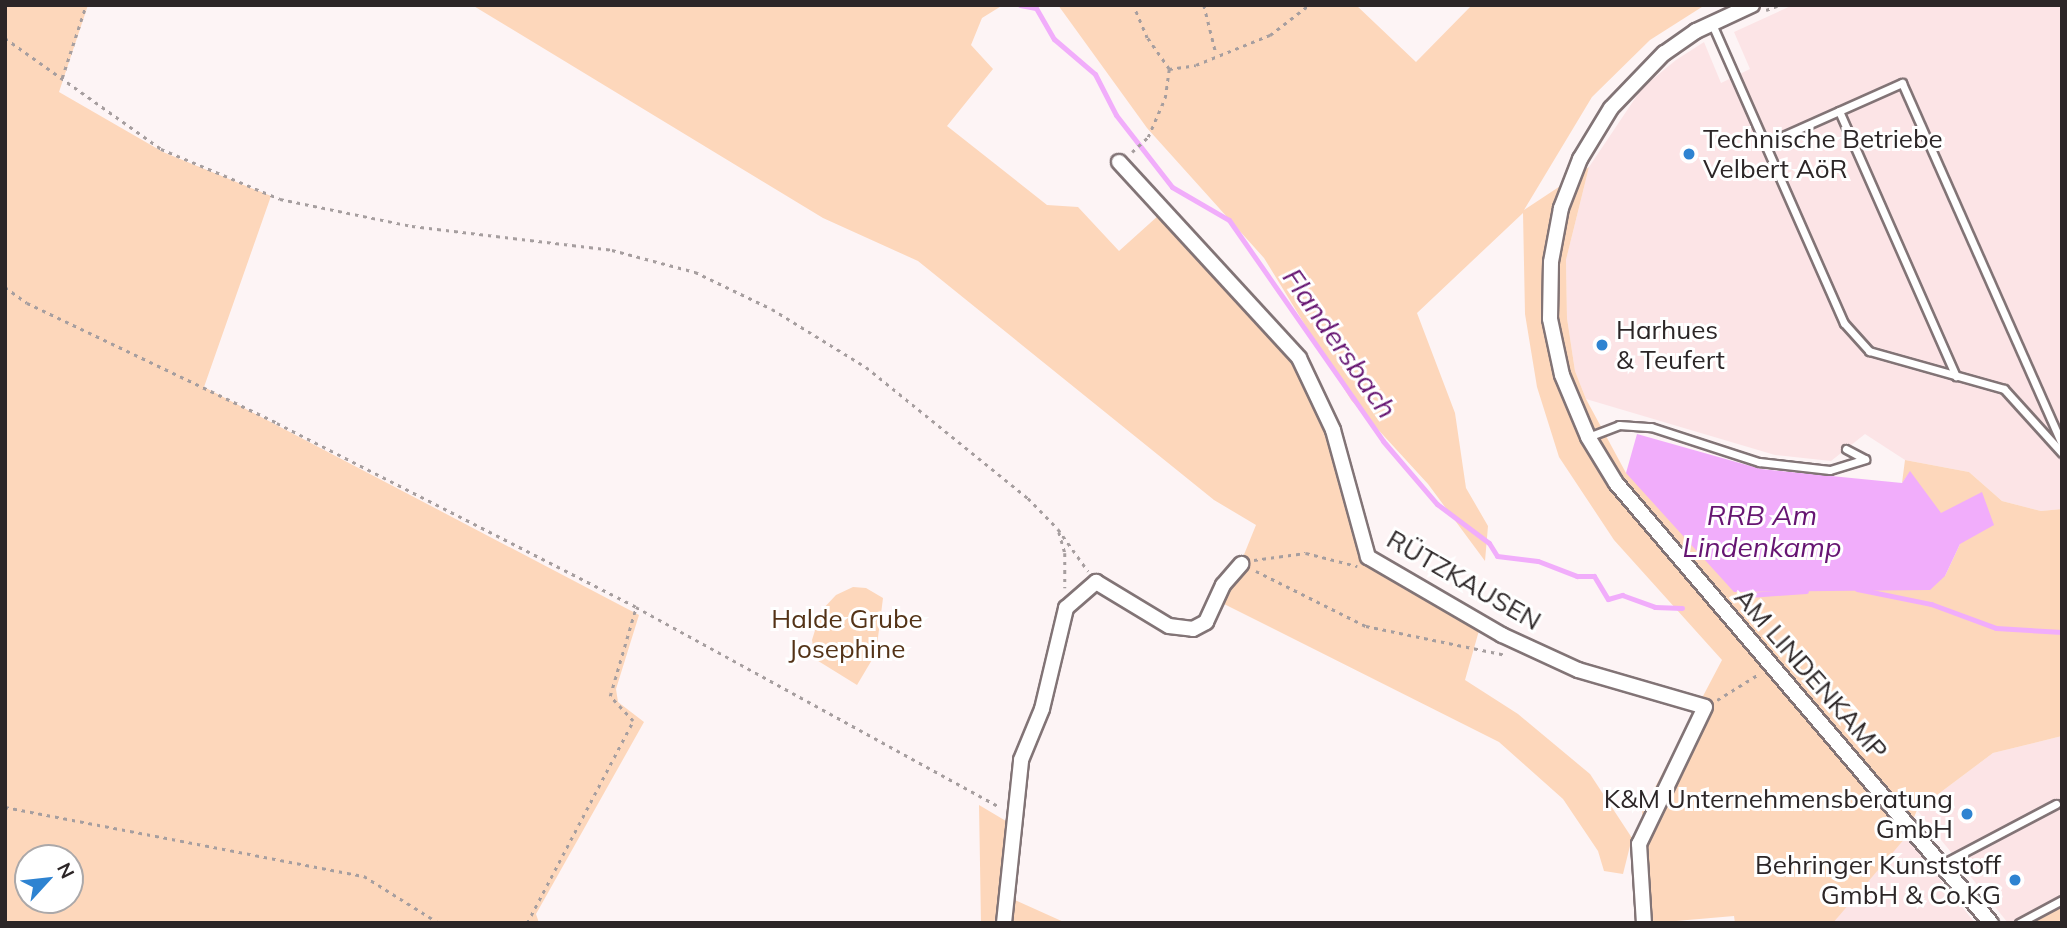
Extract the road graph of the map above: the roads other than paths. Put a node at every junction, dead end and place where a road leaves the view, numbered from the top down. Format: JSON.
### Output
{"nodes":[{"id":1,"x":1752,"y":5,"type":"edge"},
{"id":2,"x":1712,"y":23,"type":"junction"},
{"id":3,"x":1839,"y":111,"type":"junction"},
{"id":4,"x":1765,"y":144,"type":"junction"},
{"id":5,"x":1119,"y":162,"type":"dead end"},
{"id":6,"x":1956,"y":376,"type":"junction"},
{"id":7,"x":1588,"y":437,"type":"junction"},
{"id":8,"x":2062,"y":444,"type":"edge"},
{"id":9,"x":1846,"y":449,"type":"dead end"},
{"id":10,"x":2062,"y":453,"type":"edge"},
{"id":11,"x":1241,"y":564,"type":"road end"},
{"id":12,"x":2056,"y":804,"type":"dead end"},
{"id":13,"x":1942,"y":864,"type":"junction"},
{"id":14,"x":2062,"y":900,"type":"edge"},
{"id":15,"x":1990,"y":922,"type":"edge"},
{"id":16,"x":1004,"y":923,"type":"edge"},
{"id":17,"x":1644,"y":923,"type":"edge"},
{"id":18,"x":2019,"y":923,"type":"edge"}],
"edges":[{"from":1,"to":2,"type":"street","name":"AM LINDENKAMP"},
{"from":2,"to":4,"type":"lane"},
{"from":2,"to":7,"type":"street","name":"AM LINDENKAMP"},
{"from":3,"to":4,"type":"lane"},
{"from":3,"to":6,"type":"lane"},
{"from":3,"to":8,"type":"lane"},
{"from":4,"to":6,"type":"lane"},
{"from":5,"to":17,"type":"street","name":"RÜTZKAUSEN"},
{"from":6,"to":10,"type":"lane"},
{"from":7,"to":9,"type":"lane"},
{"from":7,"to":13,"type":"street","name":"AM LINDENKAMP"},
{"from":11,"to":16,"type":"street"},
{"from":12,"to":13,"type":"lane"},
{"from":13,"to":15,"type":"street","name":"AM LINDENKAMP"},
{"from":14,"to":18,"type":"lane"}]}
